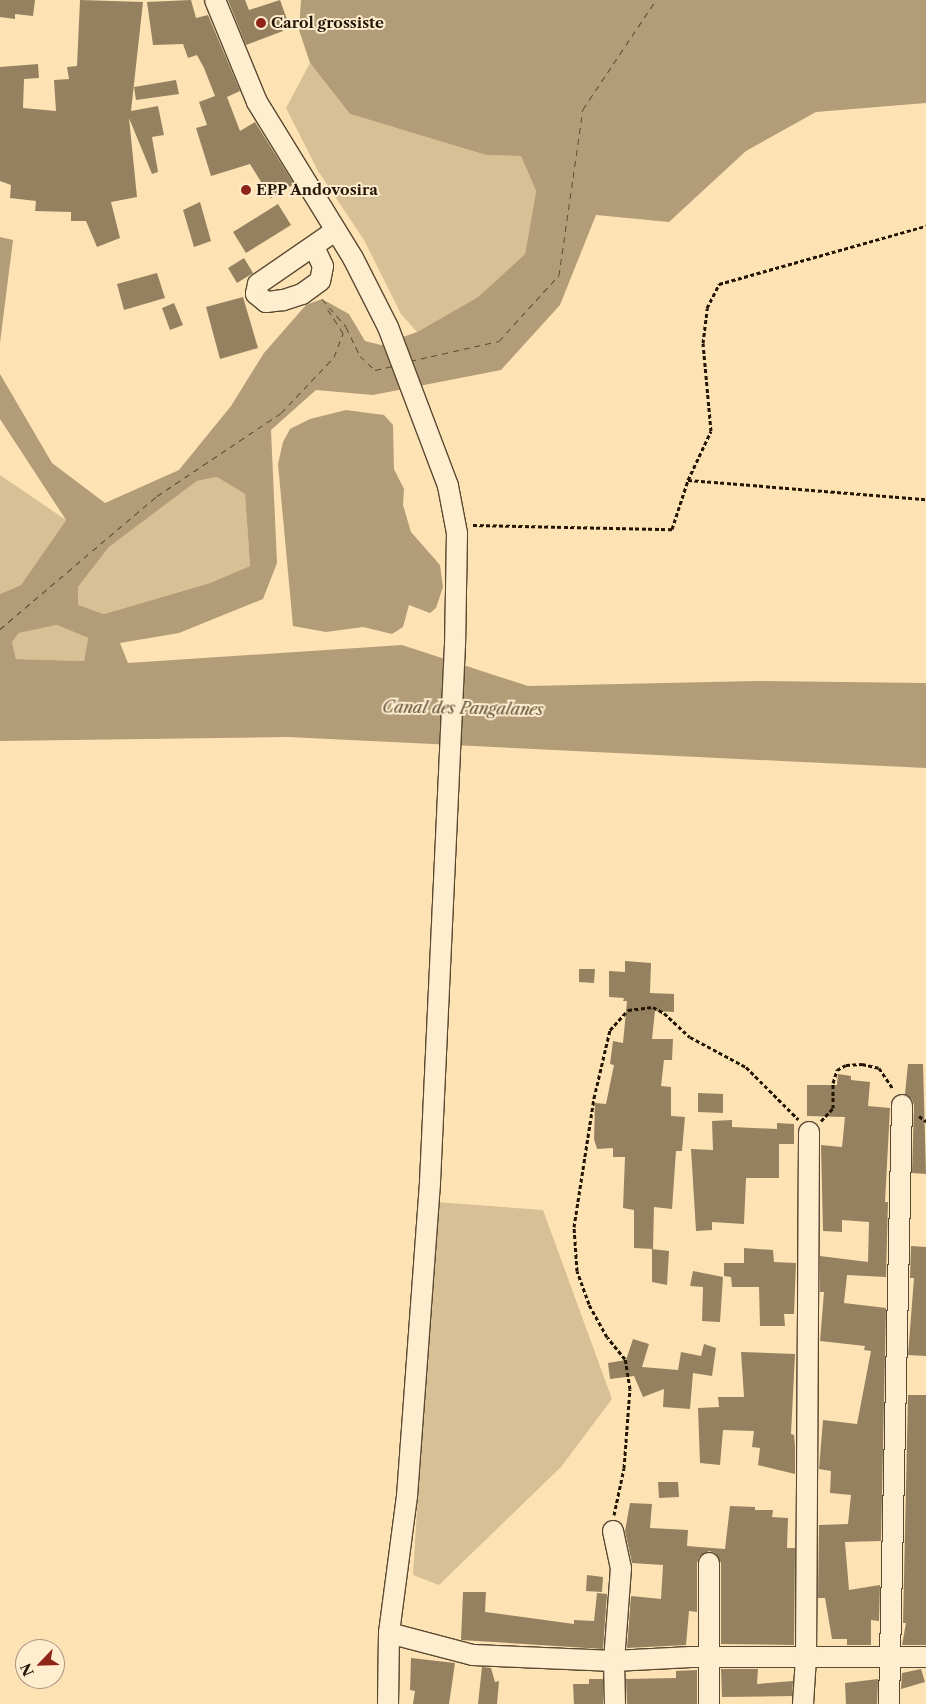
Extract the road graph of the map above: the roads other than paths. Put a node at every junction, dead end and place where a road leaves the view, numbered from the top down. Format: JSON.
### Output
{"nodes":[{"id":1,"x":215,"y":0,"type":"edge"},
{"id":2,"x":335,"y":232,"type":"junction"},
{"id":3,"x":314,"y":246,"type":"dead end"},
{"id":4,"x":902,"y":1105,"type":"road end"},
{"id":5,"x":809,"y":1132,"type":"road end"},
{"id":6,"x":613,"y":1530,"type":"road end"},
{"id":7,"x":709,"y":1563,"type":"dead end"},
{"id":8,"x":390,"y":1633,"type":"junction"},
{"id":9,"x":926,"y":1657,"type":"edge"},
{"id":10,"x":709,"y":1658,"type":"junction"},
{"id":11,"x":806,"y":1658,"type":"junction"},
{"id":12,"x":888,"y":1658,"type":"junction"},
{"id":13,"x":614,"y":1661,"type":"junction"},
{"id":14,"x":388,"y":1704,"type":"edge"},
{"id":15,"x":615,"y":1704,"type":"edge"},
{"id":16,"x":709,"y":1704,"type":"edge"},
{"id":17,"x":803,"y":1704,"type":"edge"},
{"id":18,"x":889,"y":1704,"type":"edge"}],
"edges":[{"from":1,"to":2,"type":"street"},
{"from":2,"to":3,"type":"street"},
{"from":2,"to":8,"type":"street"},
{"from":4,"to":12,"type":"street"},
{"from":5,"to":11,"type":"street"},
{"from":6,"to":13,"type":"street"},
{"from":7,"to":10,"type":"street"},
{"from":8,"to":13,"type":"street"},
{"from":8,"to":14,"type":"street"},
{"from":9,"to":12,"type":"street"},
{"from":10,"to":11,"type":"street"},
{"from":10,"to":13,"type":"street"},
{"from":10,"to":16,"type":"street"},
{"from":11,"to":12,"type":"street"},
{"from":11,"to":17,"type":"street"},
{"from":12,"to":18,"type":"street"},
{"from":13,"to":15,"type":"street"}]}
